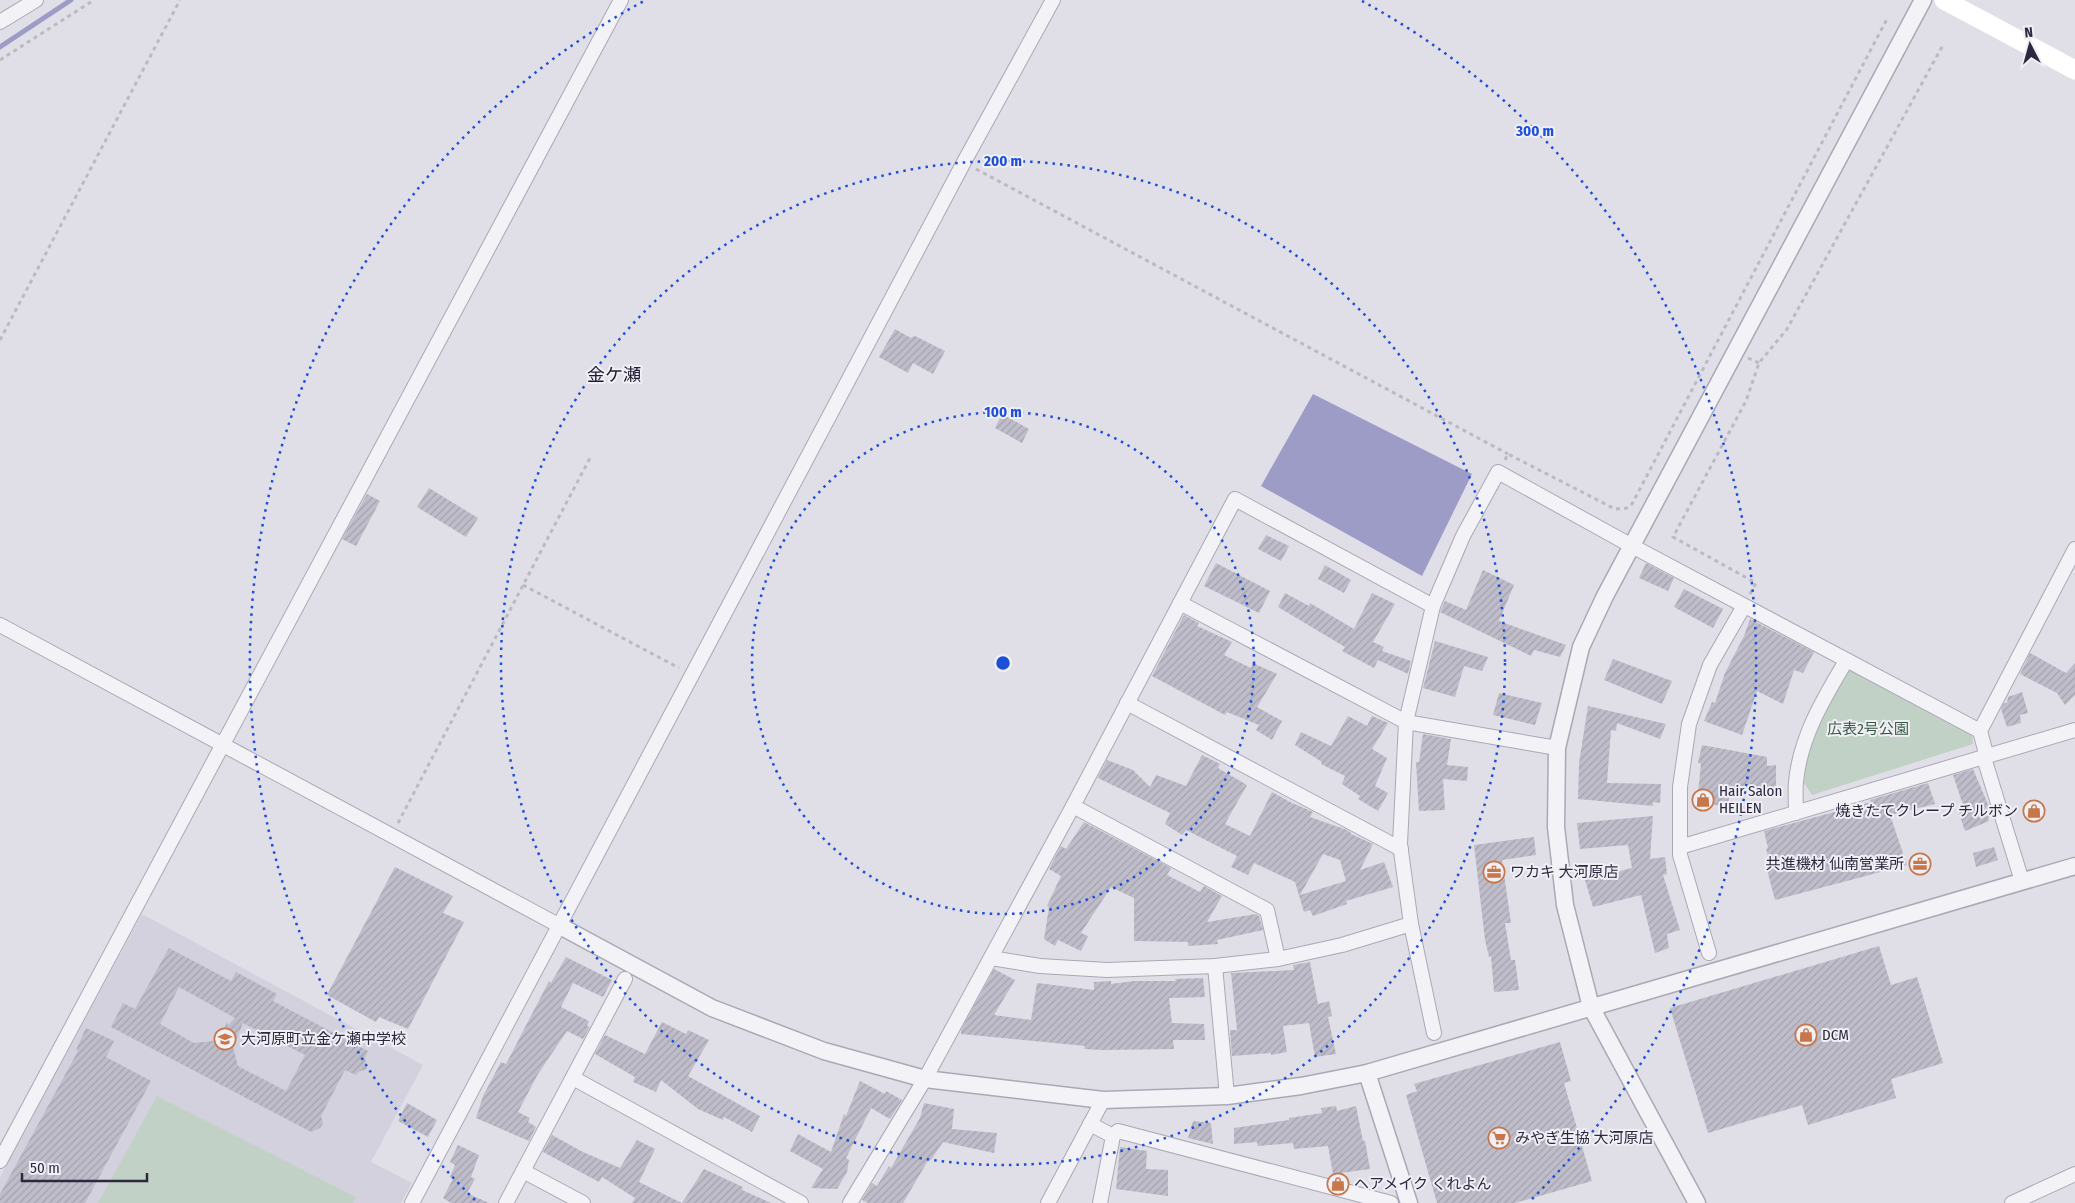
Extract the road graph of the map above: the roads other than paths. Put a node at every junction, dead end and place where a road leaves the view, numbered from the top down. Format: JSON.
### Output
{"nodes":[{"id":1,"x":36,"y":0,"type":"edge"},
{"id":2,"x":621,"y":0,"type":"edge"},
{"id":3,"x":1053,"y":0,"type":"edge"},
{"id":4,"x":1923,"y":0,"type":"edge"},
{"id":5,"x":1944,"y":0,"type":"edge"},
{"id":6,"x":0,"y":22,"type":"edge"},
{"id":7,"x":2075,"y":70,"type":"edge"},
{"id":8,"x":1632,"y":546,"type":"junction"},
{"id":9,"x":2075,"y":549,"type":"edge"},
{"id":10,"x":1180,"y":603,"type":"junction"},
{"id":11,"x":1433,"y":606,"type":"junction"},
{"id":12,"x":1744,"y":606,"type":"junction"},
{"id":13,"x":0,"y":626,"type":"edge"},
{"id":14,"x":1846,"y":661,"type":"junction"},
{"id":15,"x":1127,"y":703,"type":"junction"},
{"id":16,"x":1406,"y":722,"type":"junction"},
{"id":17,"x":2075,"y":730,"type":"edge"},
{"id":18,"x":1980,"y":731,"type":"junction"},
{"id":19,"x":222,"y":744,"type":"junction"},
{"id":20,"x":1557,"y":748,"type":"junction"},
{"id":21,"x":1986,"y":757,"type":"junction"},
{"id":22,"x":1073,"y":806,"type":"junction"},
{"id":23,"x":1796,"y":813,"type":"junction"},
{"id":24,"x":1680,"y":847,"type":"junction"},
{"id":25,"x":1401,"y":850,"type":"junction"},
{"id":26,"x":2075,"y":866,"type":"edge"},
{"id":27,"x":2022,"y":881,"type":"junction"},
{"id":28,"x":1411,"y":924,"type":"junction"},
{"id":29,"x":560,"y":926,"type":"junction"},
{"id":30,"x":1709,"y":952,"type":"dead end"},
{"id":31,"x":991,"y":958,"type":"junction"},
{"id":32,"x":1278,"y":959,"type":"junction"},
{"id":33,"x":1215,"y":966,"type":"junction"},
{"id":34,"x":625,"y":979,"type":"dead end"},
{"id":35,"x":1591,"y":1007,"type":"junction"},
{"id":36,"x":1434,"y":1033,"type":"dead end"},
{"id":37,"x":1367,"y":1073,"type":"junction"},
{"id":38,"x":572,"y":1078,"type":"junction"},
{"id":39,"x":925,"y":1079,"type":"junction"},
{"id":40,"x":1226,"y":1096,"type":"junction"},
{"id":41,"x":1103,"y":1100,"type":"junction"},
{"id":42,"x":1090,"y":1124,"type":"junction"},
{"id":43,"x":1113,"y":1136,"type":"junction"},
{"id":44,"x":0,"y":1161,"type":"edge"},
{"id":45,"x":523,"y":1171,"type":"junction"},
{"id":46,"x":2075,"y":1174,"type":"edge"},
{"id":47,"x":412,"y":1203,"type":"edge"},
{"id":48,"x":506,"y":1203,"type":"edge"},
{"id":49,"x":583,"y":1203,"type":"edge"},
{"id":50,"x":801,"y":1203,"type":"edge"},
{"id":51,"x":850,"y":1203,"type":"edge"},
{"id":52,"x":1048,"y":1203,"type":"edge"},
{"id":53,"x":1100,"y":1203,"type":"edge"},
{"id":54,"x":1391,"y":1203,"type":"edge"},
{"id":55,"x":1409,"y":1203,"type":"edge"},
{"id":56,"x":1697,"y":1203,"type":"edge"},
{"id":57,"x":2012,"y":1203,"type":"edge"}],
"edges":[{"from":1,"to":6,"type":"street"},
{"from":2,"to":19,"type":"street"},
{"from":3,"to":29,"type":"street"},
{"from":4,"to":8,"type":"street"},
{"from":5,"to":7,"type":"main road"},
{"from":8,"to":11,"type":"street"},
{"from":8,"to":12,"type":"street"},
{"from":8,"to":20,"type":"street"},
{"from":9,"to":18,"type":"street"},
{"from":10,"to":11,"type":"street"},
{"from":10,"to":15,"type":"street"},
{"from":10,"to":16,"type":"street"},
{"from":11,"to":16,"type":"street"},
{"from":12,"to":14,"type":"street"},
{"from":12,"to":24,"type":"street"},
{"from":13,"to":19,"type":"street"},
{"from":14,"to":18,"type":"street"},
{"from":14,"to":23,"type":"street"},
{"from":15,"to":22,"type":"street"},
{"from":15,"to":25,"type":"street"},
{"from":16,"to":20,"type":"street"},
{"from":16,"to":25,"type":"street"},
{"from":17,"to":21,"type":"street"},
{"from":18,"to":21,"type":"street"},
{"from":19,"to":29,"type":"street"},
{"from":19,"to":44,"type":"street"},
{"from":20,"to":35,"type":"street"},
{"from":21,"to":23,"type":"street"},
{"from":21,"to":27,"type":"street"},
{"from":22,"to":31,"type":"street"},
{"from":22,"to":32,"type":"street"},
{"from":23,"to":24,"type":"street"},
{"from":24,"to":30,"type":"street"},
{"from":25,"to":28,"type":"street"},
{"from":26,"to":27,"type":"street"},
{"from":27,"to":35,"type":"street"},
{"from":28,"to":32,"type":"street"},
{"from":28,"to":36,"type":"street"},
{"from":29,"to":39,"type":"street"},
{"from":29,"to":47,"type":"street"},
{"from":31,"to":33,"type":"street"},
{"from":31,"to":39,"type":"street"},
{"from":32,"to":33,"type":"street"},
{"from":33,"to":40,"type":"street"},
{"from":34,"to":38,"type":"street"},
{"from":35,"to":37,"type":"street"},
{"from":35,"to":56,"type":"street"},
{"from":37,"to":40,"type":"street"},
{"from":37,"to":55,"type":"street"},
{"from":38,"to":45,"type":"street"},
{"from":38,"to":50,"type":"street"},
{"from":39,"to":41,"type":"street"},
{"from":39,"to":51,"type":"street"},
{"from":40,"to":41,"type":"street"},
{"from":41,"to":42,"type":"street"},
{"from":42,"to":43,"type":"street"},
{"from":42,"to":52,"type":"street"},
{"from":43,"to":53,"type":"street"},
{"from":43,"to":54,"type":"street"},
{"from":45,"to":48,"type":"street"},
{"from":45,"to":49,"type":"street"},
{"from":46,"to":57,"type":"street"}]}
